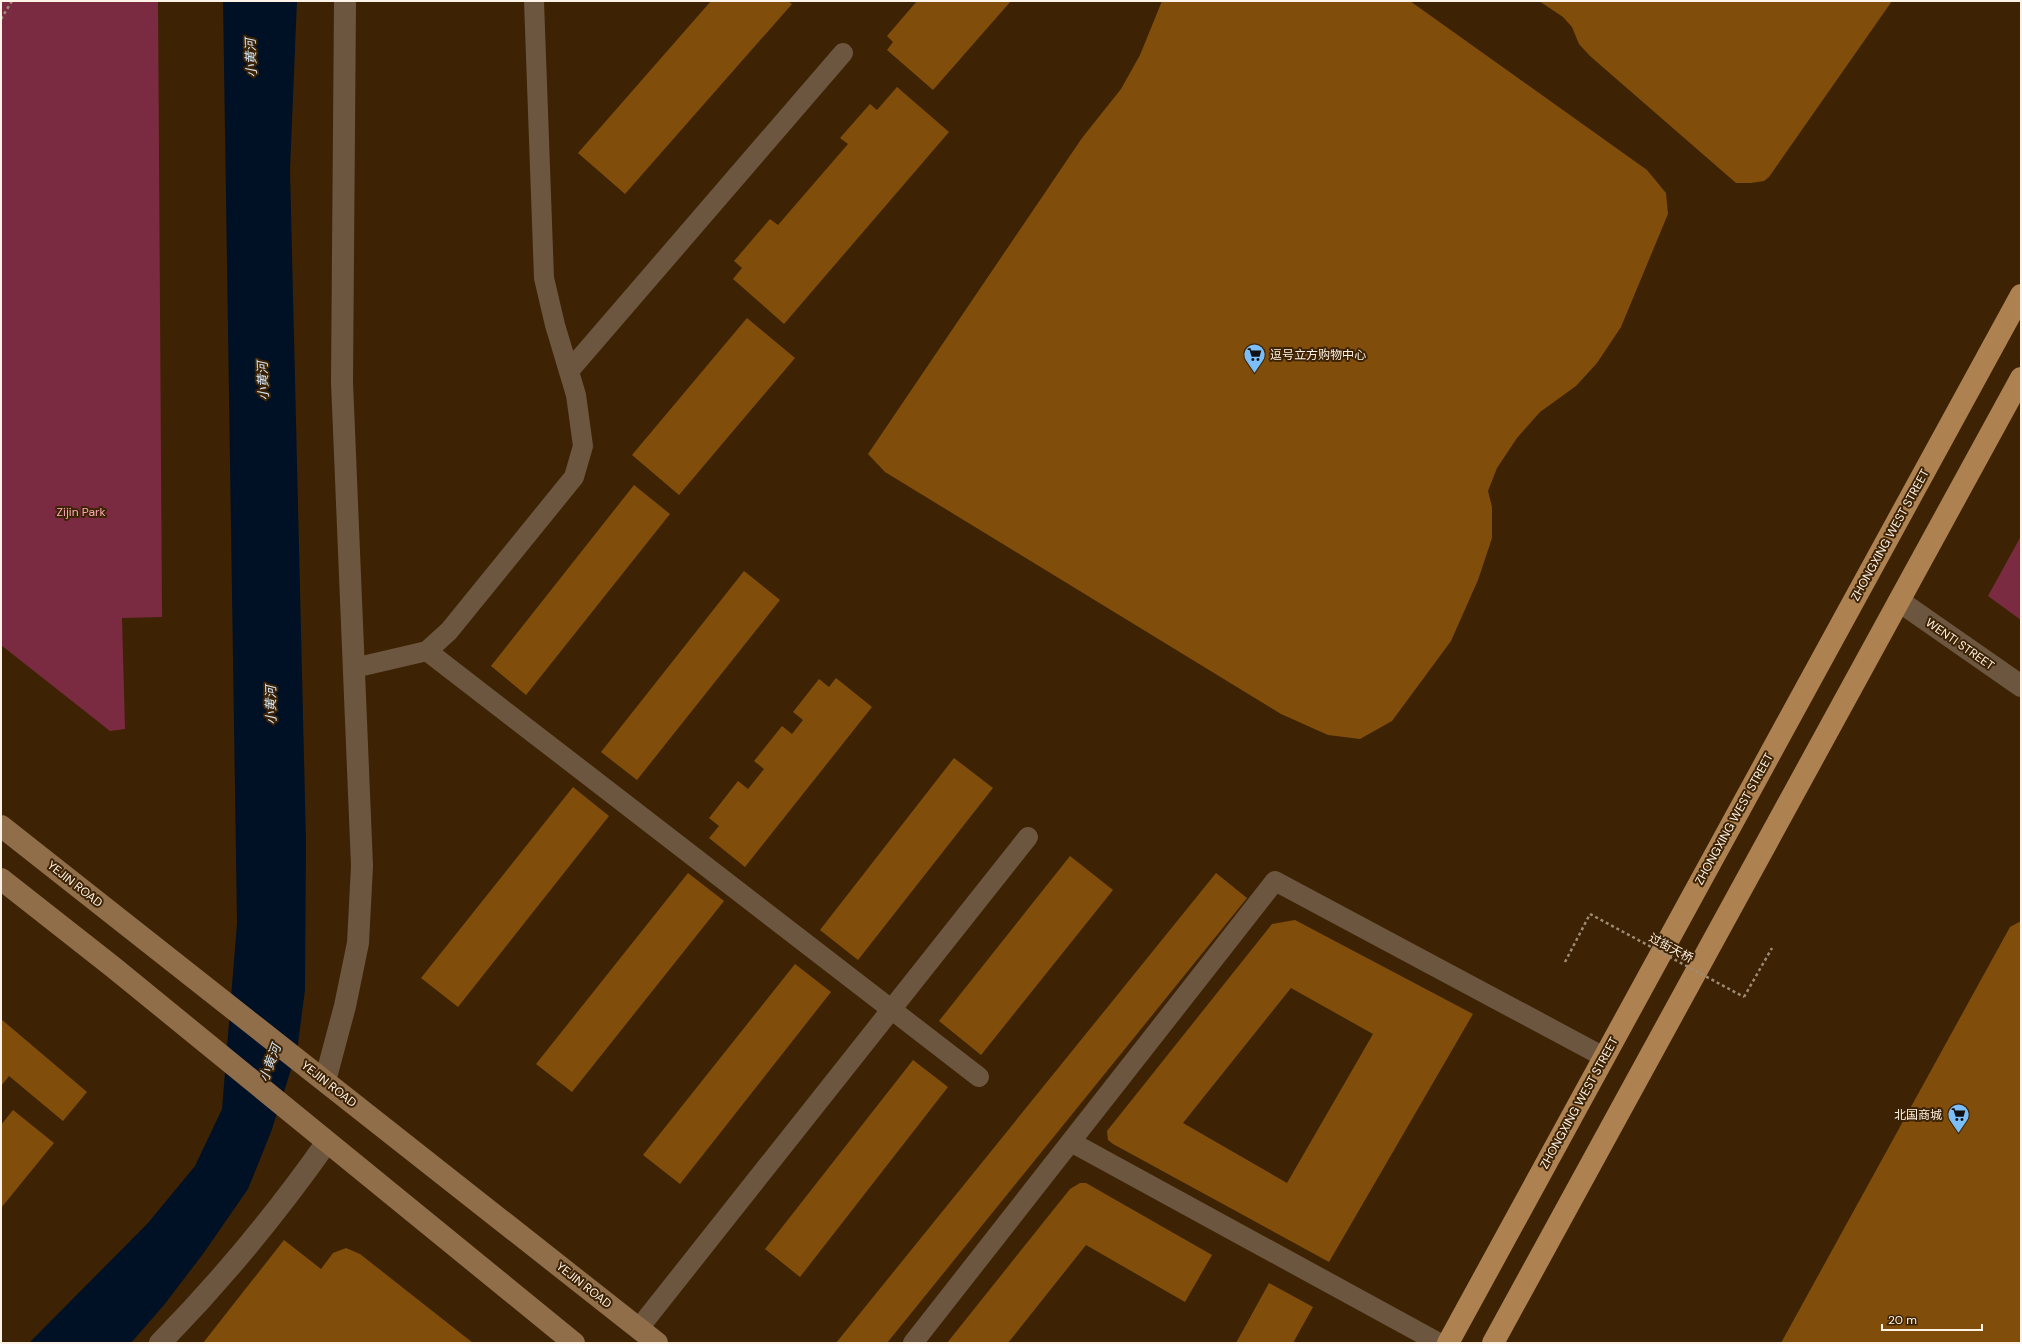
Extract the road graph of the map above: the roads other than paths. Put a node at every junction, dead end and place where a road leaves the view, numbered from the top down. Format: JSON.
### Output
{"nodes":[{"id":1,"x":345,"y":1,"type":"edge"},
{"id":2,"x":534,"y":1,"type":"edge"},
{"id":3,"x":843,"y":53,"type":"dead end"},
{"id":4,"x":2021,"y":295,"type":"edge"},
{"id":5,"x":569,"y":371,"type":"junction"},
{"id":6,"x":2021,"y":378,"type":"edge"},
{"id":7,"x":1899,"y":601,"type":"junction"},
{"id":8,"x":427,"y":651,"type":"junction"},
{"id":9,"x":354,"y":668,"type":"junction"},
{"id":10,"x":2021,"y":686,"type":"edge"},
{"id":11,"x":1,"y":826,"type":"edge"},
{"id":12,"x":1028,"y":837,"type":"dead end"},
{"id":13,"x":1,"y":880,"type":"edge"},
{"id":14,"x":891,"y":1009,"type":"junction"},
{"id":15,"x":1604,"y":1057,"type":"junction"},
{"id":16,"x":979,"y":1077,"type":"dead end"},
{"id":17,"x":325,"y":1081,"type":"junction"},
{"id":18,"x":327,"y":1142,"type":"junction"},
{"id":19,"x":1071,"y":1142,"type":"junction"},
{"id":20,"x":638,"y":1328,"type":"junction"},
{"id":21,"x":160,"y":1343,"type":"edge"},
{"id":22,"x":574,"y":1343,"type":"edge"},
{"id":23,"x":657,"y":1343,"type":"edge"},
{"id":24,"x":913,"y":1343,"type":"edge"},
{"id":25,"x":1439,"y":1343,"type":"edge"},
{"id":26,"x":1448,"y":1343,"type":"edge"},
{"id":27,"x":1493,"y":1343,"type":"edge"}],
"edges":[{"from":1,"to":9,"type":"street"},
{"from":2,"to":5,"type":"lane"},
{"from":3,"to":5,"type":"lane"},
{"from":4,"to":15,"type":"main road","name":"ZHONGXING WEST STREET"},
{"from":5,"to":8,"type":"lane"},
{"from":6,"to":7,"type":"main road"},
{"from":7,"to":10,"type":"street","name":"WENTI STREET"},
{"from":7,"to":27,"type":"main road"},
{"from":8,"to":9,"type":"lane"},
{"from":8,"to":14,"type":"lane"},
{"from":9,"to":17,"type":"street"},
{"from":11,"to":17,"type":"street","name":"YEJIN ROAD"},
{"from":12,"to":14,"type":"lane"},
{"from":13,"to":18,"type":"street"},
{"from":14,"to":16,"type":"lane"},
{"from":14,"to":20,"type":"lane"},
{"from":15,"to":19,"type":"lane"},
{"from":15,"to":26,"type":"main road","name":"ZHONGXING WEST STREET"},
{"from":17,"to":20,"type":"street","name":"YEJIN ROAD"},
{"from":18,"to":21,"type":"street"},
{"from":18,"to":22,"type":"street"},
{"from":19,"to":24,"type":"lane"},
{"from":19,"to":25,"type":"lane"},
{"from":20,"to":23,"type":"street","name":"YEJIN ROAD"}]}
